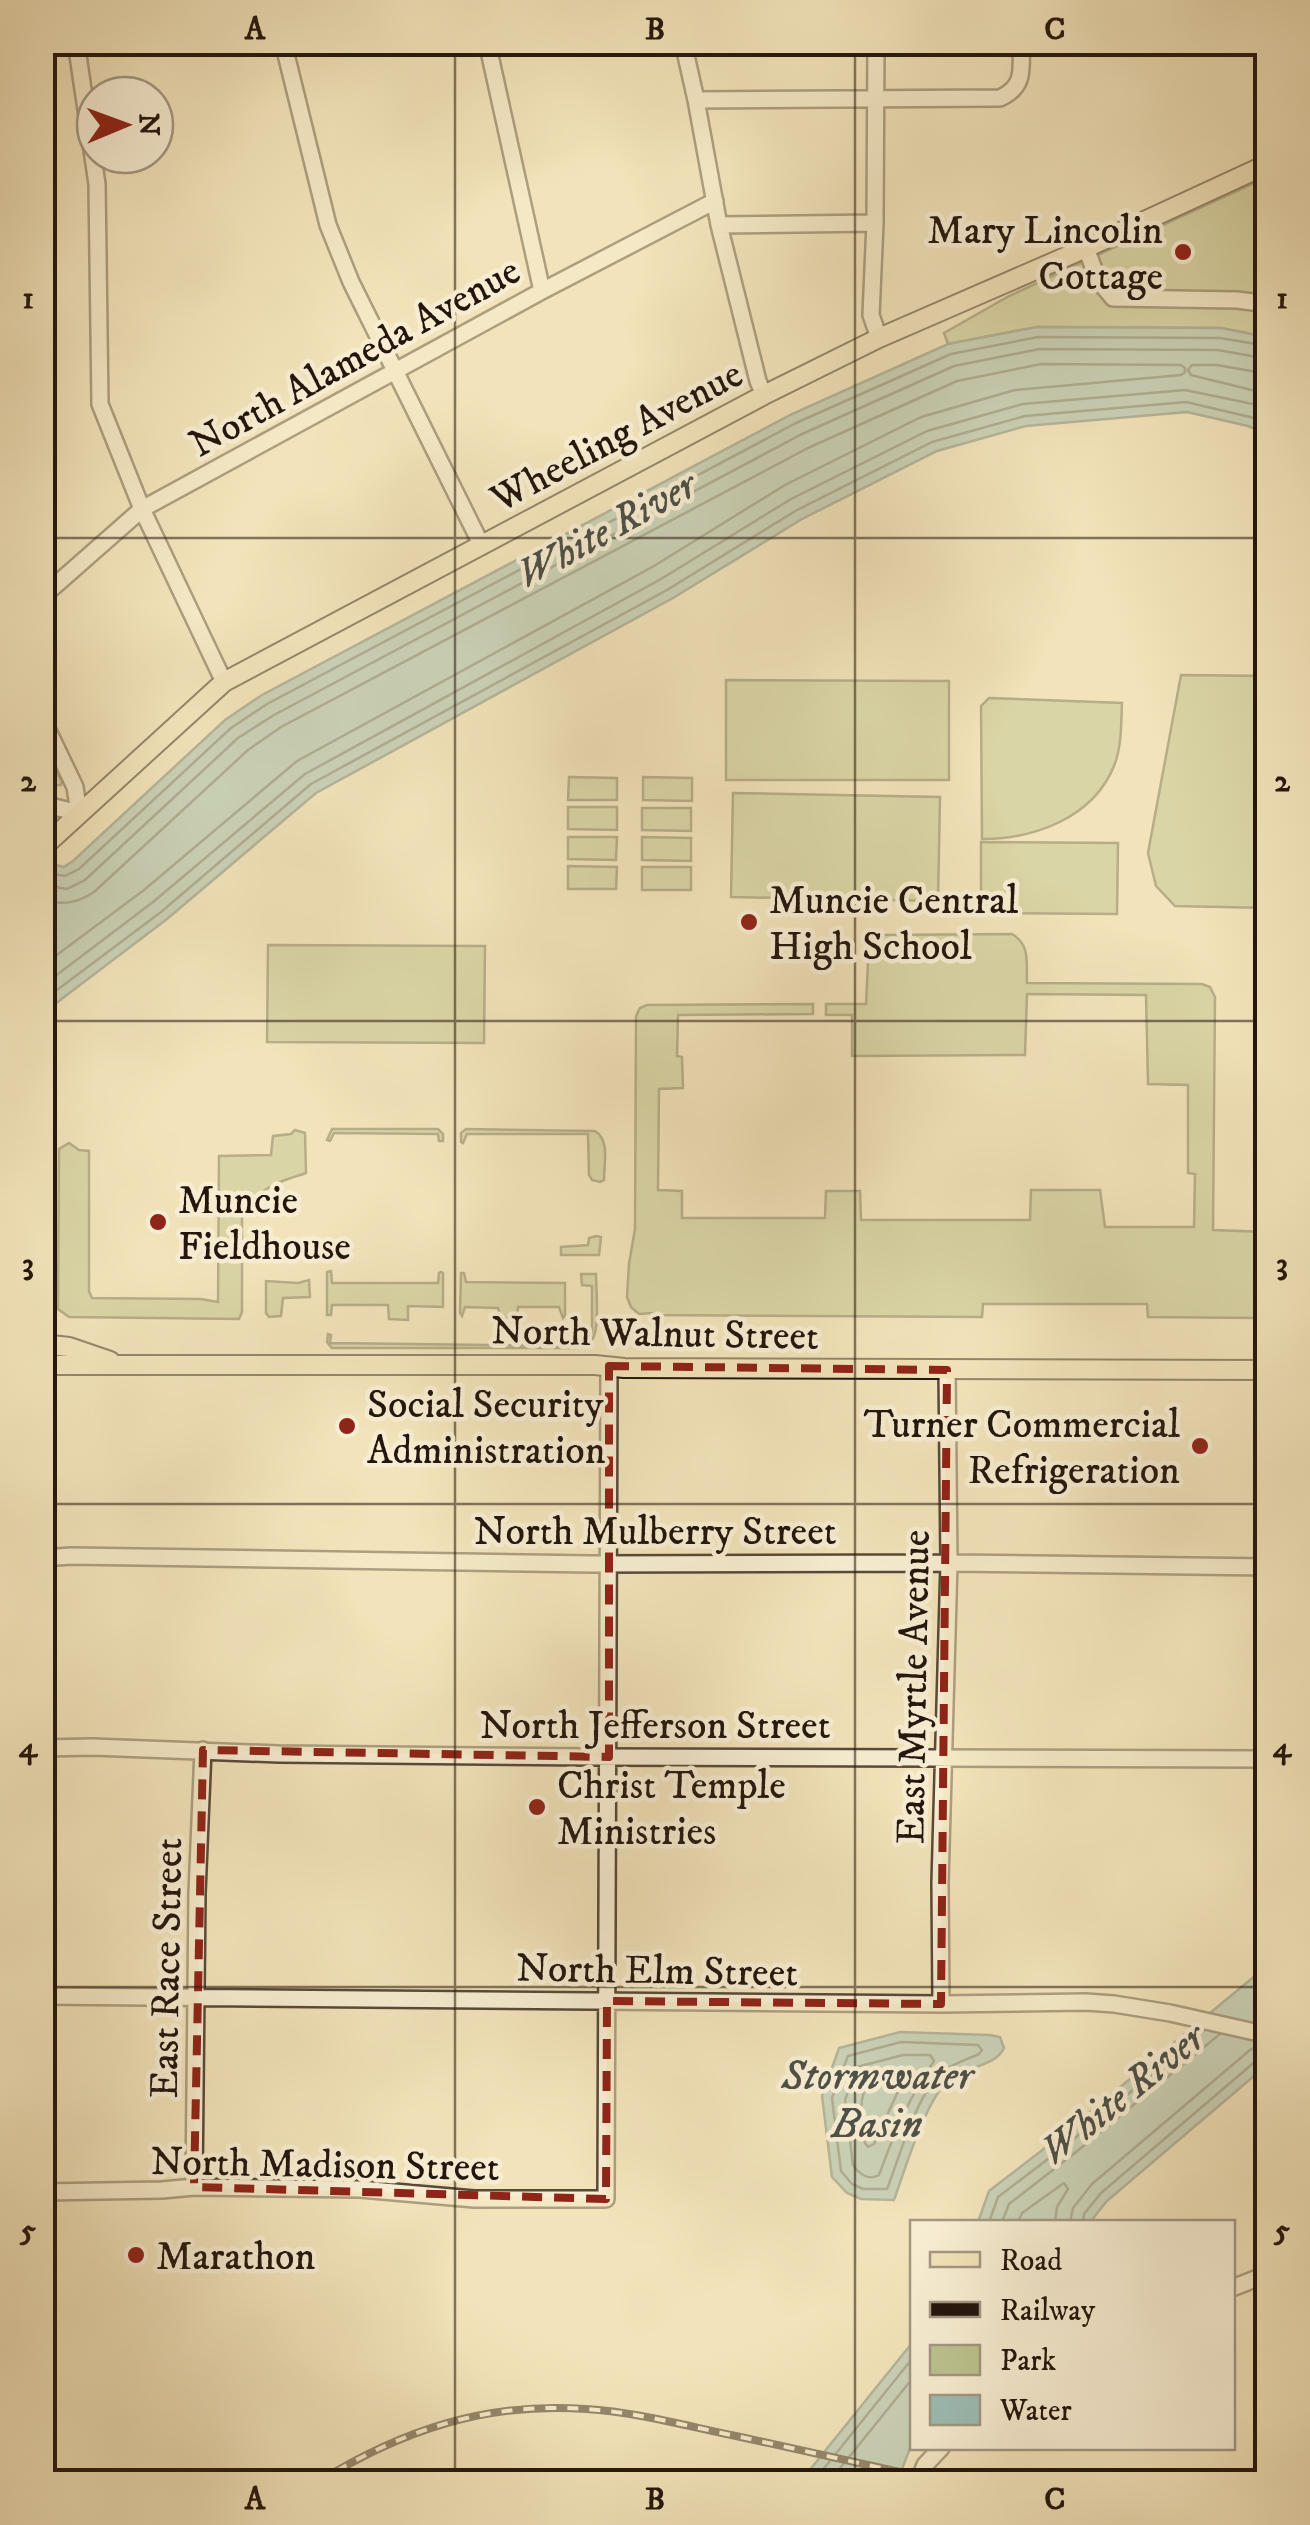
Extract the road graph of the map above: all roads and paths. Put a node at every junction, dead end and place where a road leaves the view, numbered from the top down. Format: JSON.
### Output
{"nodes":[{"id":1,"x":76,"y":42,"type":"edge"},
{"id":2,"x":283,"y":42,"type":"edge"},
{"id":3,"x":486,"y":42,"type":"edge"},
{"id":4,"x":683,"y":42,"type":"edge"},
{"id":5,"x":876,"y":42,"type":"edge"},
{"id":6,"x":1022,"y":42,"type":"edge"},
{"id":7,"x":875,"y":99,"type":"junction"},
{"id":8,"x":696,"y":100,"type":"junction"},
{"id":9,"x":1268,"y":164,"type":"edge"},
{"id":10,"x":715,"y":201,"type":"junction"},
{"id":11,"x":875,"y":223,"type":"junction"},
{"id":12,"x":720,"y":225,"type":"junction"},
{"id":13,"x":1086,"y":248,"type":"junction"},
{"id":14,"x":542,"y":290,"type":"junction"},
{"id":15,"x":1268,"y":304,"type":"edge"},
{"id":16,"x":879,"y":338,"type":"junction"},
{"id":17,"x":394,"y":371,"type":"junction"},
{"id":18,"x":764,"y":395,"type":"junction"},
{"id":19,"x":142,"y":509,"type":"junction"},
{"id":20,"x":482,"y":546,"type":"junction"},
{"id":21,"x":42,"y":597,"type":"edge"},
{"id":22,"x":224,"y":682,"type":"junction"},
{"id":23,"x":42,"y":718,"type":"edge"},
{"id":24,"x":42,"y":804,"type":"edge"},
{"id":25,"x":79,"y":813,"type":"junction"},
{"id":26,"x":44,"y":847,"type":"edge"},
{"id":27,"x":42,"y":1344,"type":"edge"},
{"id":28,"x":42,"y":1365,"type":"edge"},
{"id":29,"x":125,"y":1366,"type":"junction"},
{"id":30,"x":609,"y":1366,"type":"junction"},
{"id":31,"x":946,"y":1370,"type":"junction"},
{"id":32,"x":1268,"y":1370,"type":"edge"},
{"id":33,"x":42,"y":1558,"type":"edge"},
{"id":34,"x":949,"y":1563,"type":"junction"},
{"id":35,"x":610,"y":1564,"type":"junction"},
{"id":36,"x":1268,"y":1567,"type":"edge"},
{"id":37,"x":42,"y":1748,"type":"edge"},
{"id":38,"x":203,"y":1750,"type":"junction"},
{"id":39,"x":608,"y":1757,"type":"junction"},
{"id":40,"x":945,"y":1758,"type":"junction"},
{"id":41,"x":1268,"y":1759,"type":"edge"},
{"id":42,"x":42,"y":1996,"type":"edge"},
{"id":43,"x":197,"y":1996,"type":"junction"},
{"id":44,"x":606,"y":2001,"type":"junction"},
{"id":45,"x":941,"y":2004,"type":"junction"},
{"id":46,"x":1268,"y":2035,"type":"edge"},
{"id":47,"x":194,"y":2188,"type":"junction"},
{"id":48,"x":42,"y":2192,"type":"edge"},
{"id":49,"x":1268,"y":2274,"type":"edge"},
{"id":50,"x":1235,"y":2287,"type":"edge"},
{"id":51,"x":939,"y":2450,"type":"edge"},
{"id":52,"x":918,"y":2482,"type":"edge"}],
"edges":[{"from":1,"to":19,"type":"street"},
{"from":2,"to":17,"type":"street"},
{"from":3,"to":14,"type":"street"},
{"from":4,"to":8,"type":"street"},
{"from":5,"to":7,"type":"street"},
{"from":6,"to":7,"type":"street"},
{"from":7,"to":8,"type":"street"},
{"from":7,"to":11,"type":"street"},
{"from":8,"to":10,"type":"street"},
{"from":9,"to":13,"type":"main road","name":"Wheeling Avenue"},
{"from":10,"to":12,"type":"street"},
{"from":10,"to":14,"type":"street","name":"North Alameda Avenue"},
{"from":11,"to":12,"type":"street"},
{"from":11,"to":16,"type":"street"},
{"from":12,"to":18,"type":"street"},
{"from":13,"to":15,"type":"street"},
{"from":13,"to":16,"type":"main road","name":"Wheeling Avenue"},
{"from":14,"to":17,"type":"street","name":"North Alameda Avenue"},
{"from":16,"to":18,"type":"main road","name":"Wheeling Avenue"},
{"from":17,"to":19,"type":"street","name":"North Alameda Avenue"},
{"from":17,"to":20,"type":"street"},
{"from":18,"to":20,"type":"main road","name":"Wheeling Avenue"},
{"from":19,"to":21,"type":"street","name":"North Alameda Avenue"},
{"from":19,"to":22,"type":"street"},
{"from":20,"to":22,"type":"main road","name":"Wheeling Avenue"},
{"from":22,"to":25,"type":"main road","name":"Wheeling Avenue"},
{"from":23,"to":25,"type":"street"},
{"from":24,"to":25,"type":"street"},
{"from":25,"to":26,"type":"main road","name":"Wheeling Avenue"},
{"from":27,"to":29,"type":"main road"},
{"from":28,"to":29,"type":"main road","name":"North Walnut Street"},
{"from":29,"to":30,"type":"main road","name":"North Walnut Street"},
{"from":30,"to":31,"type":"main road","name":"North Walnut Street"},
{"from":30,"to":35,"type":"street"},
{"from":31,"to":32,"type":"main road","name":"North Walnut Street"},
{"from":31,"to":34,"type":"street","name":"East Myrtle Avenue"},
{"from":33,"to":35,"type":"street","name":"North Mulberry Street"},
{"from":34,"to":35,"type":"street","name":"North Mulberry Street"},
{"from":34,"to":36,"type":"street","name":"North Mulberry Street"},
{"from":34,"to":40,"type":"street","name":"East Myrtle Avenue"},
{"from":35,"to":39,"type":"street"},
{"from":37,"to":38,"type":"street","name":"North Jefferson Street"},
{"from":38,"to":39,"type":"street","name":"North Jefferson Street"},
{"from":38,"to":43,"type":"street","name":"East Race Street"},
{"from":39,"to":40,"type":"street","name":"North Jefferson Street"},
{"from":39,"to":44,"type":"street"},
{"from":40,"to":41,"type":"street","name":"North Jefferson Street"},
{"from":40,"to":45,"type":"street","name":"East Myrtle Avenue"},
{"from":42,"to":43,"type":"street","name":"North Elm Street"},
{"from":43,"to":44,"type":"street","name":"North Elm Street"},
{"from":43,"to":47,"type":"street","name":"East Race Street"},
{"from":44,"to":45,"type":"street","name":"North Elm Street"},
{"from":44,"to":47,"type":"street","name":"North Madison Street"},
{"from":45,"to":46,"type":"street","name":"North Elm Street"},
{"from":47,"to":48,"type":"street","name":"North Madison Street"},
{"from":49,"to":50,"type":"street"},
{"from":51,"to":52,"type":"street"}]}
